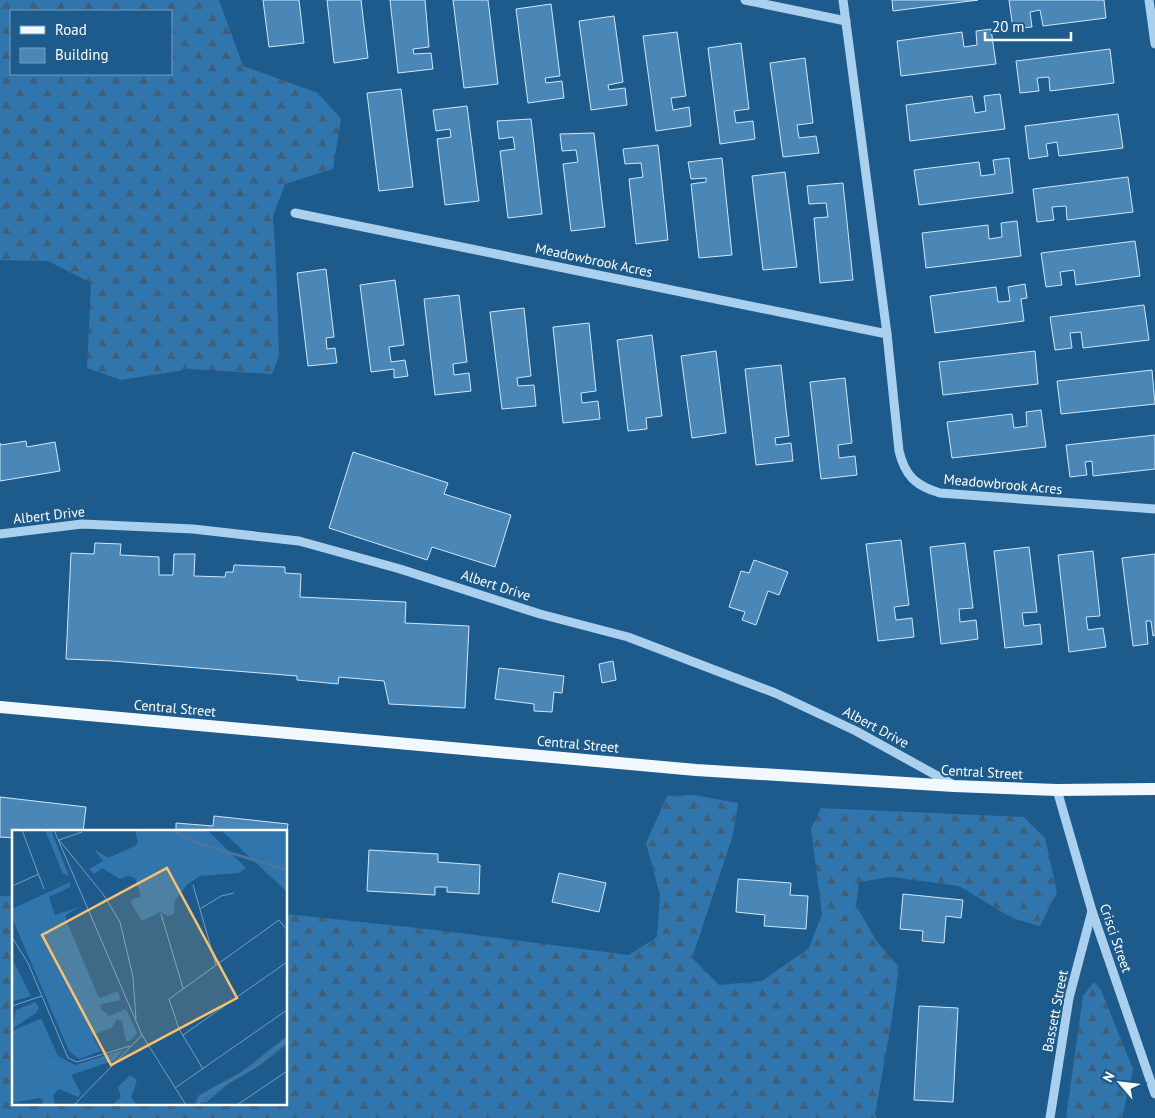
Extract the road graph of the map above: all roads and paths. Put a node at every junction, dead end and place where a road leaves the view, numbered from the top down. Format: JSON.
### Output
{"nodes":[{"id":1,"x":745,"y":0,"type":"edge"},
{"id":2,"x":843,"y":0,"type":"edge"},
{"id":3,"x":1149,"y":0,"type":"edge"},
{"id":4,"x":846,"y":21,"type":"junction"},
{"id":5,"x":1155,"y":44,"type":"edge"},
{"id":6,"x":295,"y":213,"type":"dead end"},
{"id":7,"x":888,"y":334,"type":"junction"},
{"id":8,"x":1155,"y":509,"type":"edge"},
{"id":9,"x":0,"y":534,"type":"edge"},
{"id":10,"x":0,"y":707,"type":"edge"},
{"id":11,"x":954,"y":786,"type":"junction"},
{"id":12,"x":1057,"y":790,"type":"junction"},
{"id":13,"x":1155,"y":790,"type":"edge"},
{"id":14,"x":1092,"y":911,"type":"junction"},
{"id":15,"x":1155,"y":1094,"type":"edge"},
{"id":16,"x":1050,"y":1118,"type":"edge"}],
"edges":[{"from":1,"to":4,"type":"street"},
{"from":2,"to":4,"type":"street","name":"Meadowbrook Acres"},
{"from":3,"to":5,"type":"street"},
{"from":4,"to":7,"type":"street","name":"Meadowbrook Acres"},
{"from":6,"to":7,"type":"street","name":"Meadowbrook Acres"},
{"from":7,"to":8,"type":"street","name":"Meadowbrook Acres"},
{"from":9,"to":11,"type":"street","name":"Albert Drive"},
{"from":10,"to":11,"type":"main road","name":"Central Street"},
{"from":11,"to":12,"type":"main road","name":"Central Street"},
{"from":12,"to":13,"type":"main road","name":"Central Street"},
{"from":12,"to":14,"type":"street","name":"Crisci Street"},
{"from":14,"to":15,"type":"street","name":"Crisci Street"},
{"from":14,"to":16,"type":"street","name":"Bassett Street"}]}
